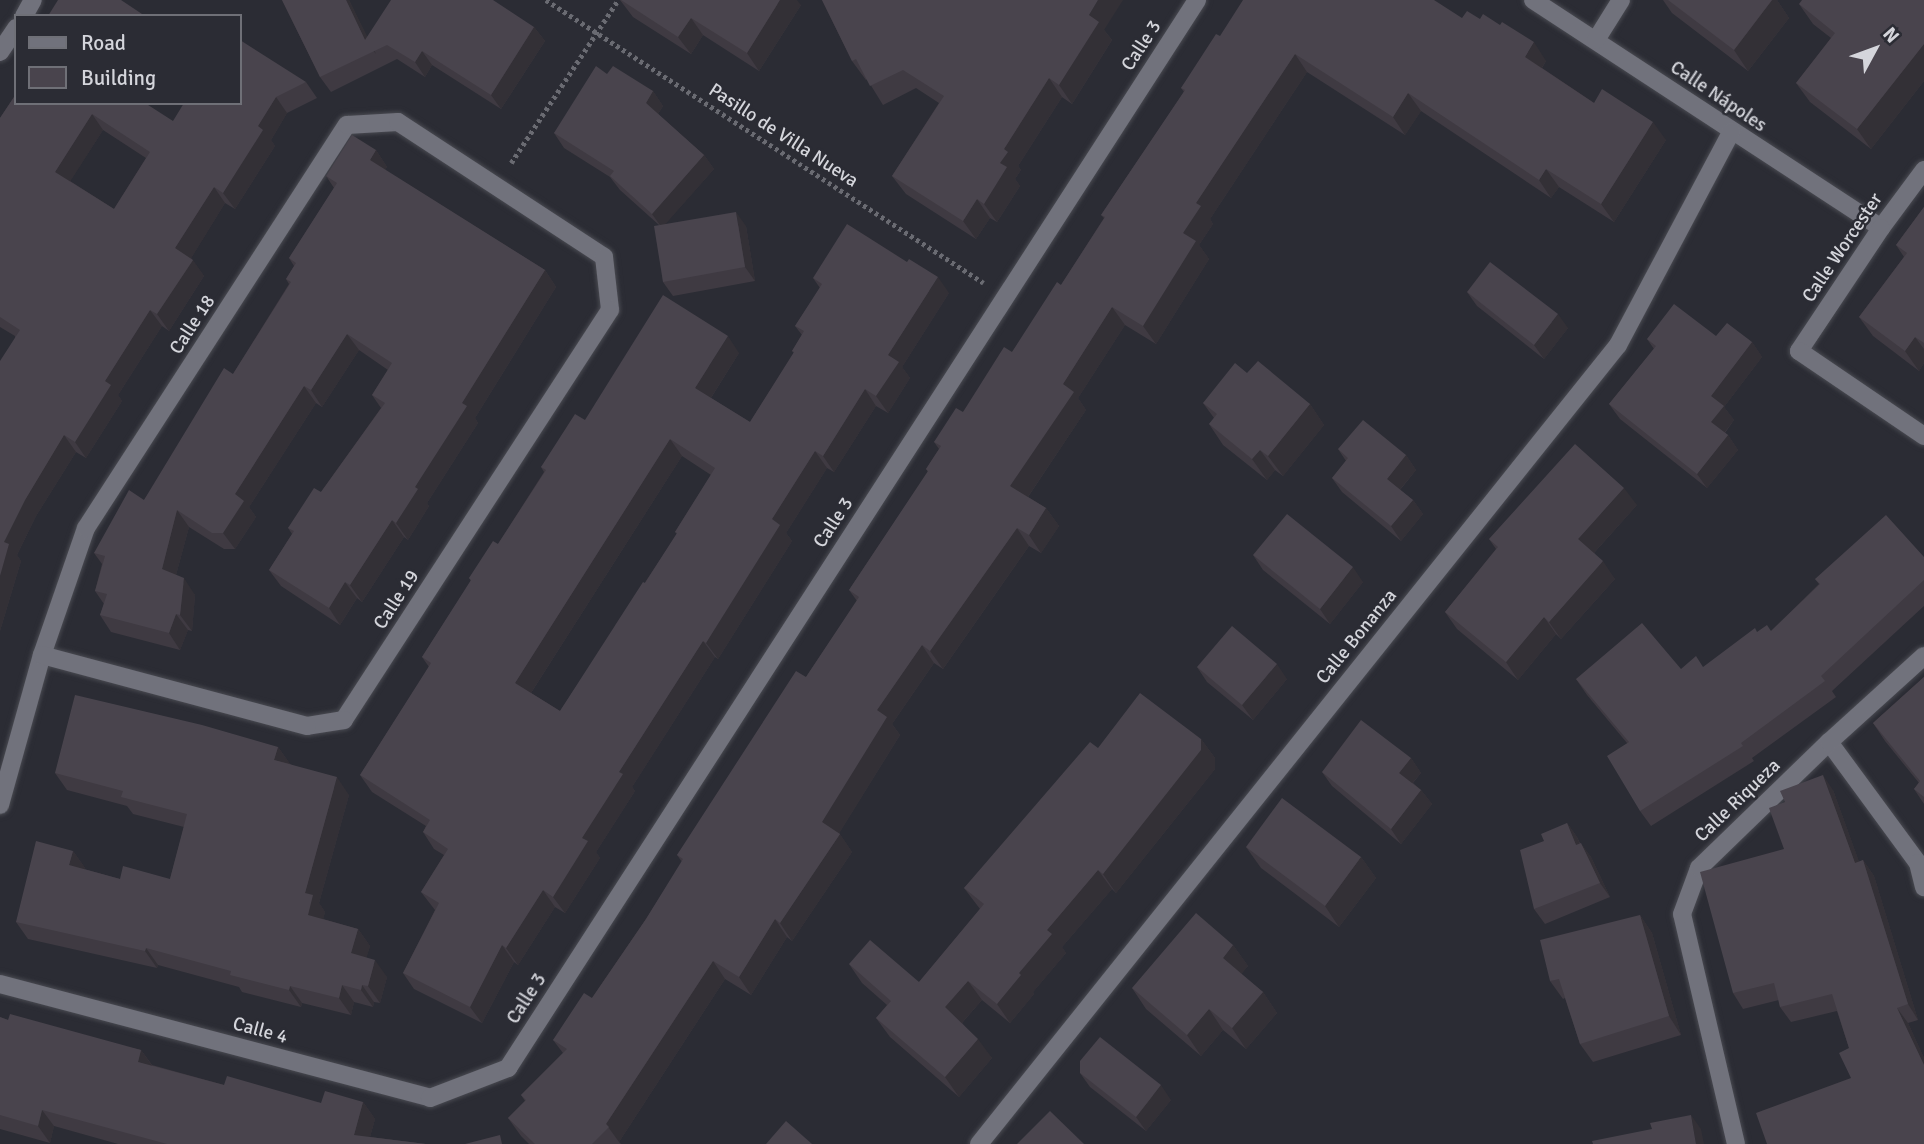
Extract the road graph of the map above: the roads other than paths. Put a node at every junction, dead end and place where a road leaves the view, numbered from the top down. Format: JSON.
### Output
{"nodes":[{"id":1,"x":1196,"y":0,"type":"edge"},
{"id":2,"x":1533,"y":0,"type":"edge"},
{"id":3,"x":1621,"y":0,"type":"edge"},
{"id":4,"x":14,"y":31,"type":"edge"},
{"id":5,"x":1595,"y":40,"type":"junction"},
{"id":6,"x":0,"y":52,"type":"edge"},
{"id":7,"x":1732,"y":131,"type":"junction"},
{"id":8,"x":1924,"y":170,"type":"edge"},
{"id":9,"x":1881,"y":228,"type":"junction"},
{"id":10,"x":579,"y":241,"type":"joint"},
{"id":11,"x":1924,"y":436,"type":"edge"},
{"id":12,"x":42,"y":655,"type":"junction"},
{"id":13,"x":1924,"y":656,"type":"edge"},
{"id":14,"x":1829,"y":742,"type":"junction"},
{"id":15,"x":0,"y":805,"type":"edge"},
{"id":16,"x":1921,"y":863,"type":"edge"},
{"id":17,"x":1924,"y":887,"type":"edge"},
{"id":18,"x":0,"y":984,"type":"edge"},
{"id":19,"x":508,"y":1068,"type":"joint"},
{"id":20,"x":979,"y":1144,"type":"edge"},
{"id":21,"x":1736,"y":1144,"type":"edge"}],
"edges":[{"from":1,"to":19,"type":"street","name":"Calle 3"},
{"from":2,"to":5,"type":"street","name":"Calle Nápoles"},
{"from":3,"to":5,"type":"street"},
{"from":4,"to":6,"type":"street"},
{"from":5,"to":7,"type":"street","name":"Calle Nápoles"},
{"from":7,"to":9,"type":"street","name":"Calle Nápoles"},
{"from":7,"to":20,"type":"street","name":"Calle Bonanza"},
{"from":8,"to":9,"type":"street","name":"Calle Worcester"},
{"from":9,"to":11,"type":"street","name":"Calle Worcester"},
{"from":10,"to":12,"type":"street","name":"Calle 18"},
{"from":10,"to":12,"type":"street","name":"Calle 19"},
{"from":12,"to":15,"type":"street","name":"Calle 18"},
{"from":13,"to":14,"type":"street","name":"Calle Riqueza"},
{"from":14,"to":16,"type":"street"},
{"from":14,"to":21,"type":"street","name":"Calle Riqueza"},
{"from":16,"to":17,"type":"street"},
{"from":18,"to":19,"type":"street","name":"Calle 4"}]}
